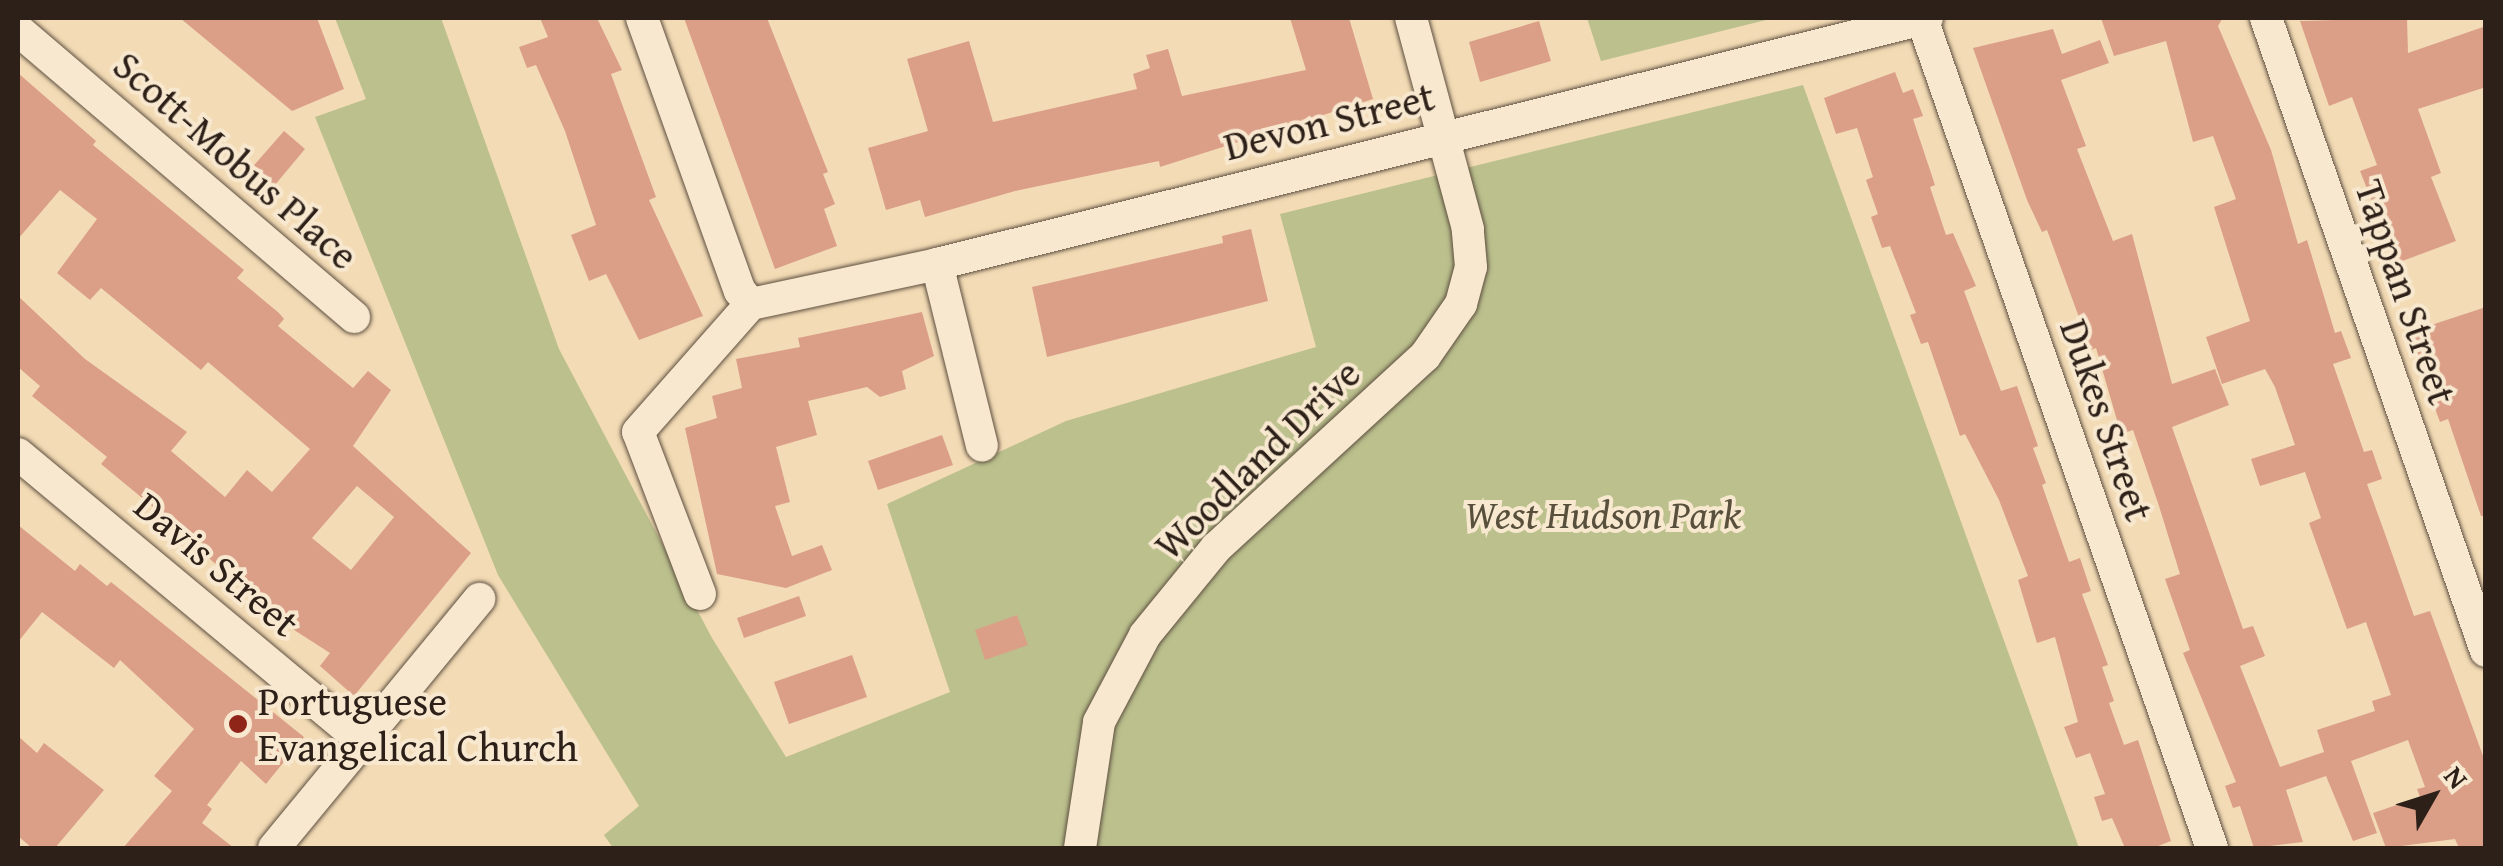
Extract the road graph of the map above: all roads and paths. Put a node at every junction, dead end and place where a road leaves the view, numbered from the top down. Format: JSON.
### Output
{"nodes":[{"id":1,"x":642,"y":18,"type":"edge"},
{"id":2,"x":1412,"y":18,"type":"edge"},
{"id":3,"x":1924,"y":18,"type":"edge"},
{"id":4,"x":2266,"y":18,"type":"edge"},
{"id":5,"x":18,"y":30,"type":"edge"},
{"id":6,"x":1444,"y":135,"type":"junction"},
{"id":7,"x":938,"y":264,"type":"junction"},
{"id":8,"x":751,"y":304,"type":"junction"},
{"id":9,"x":354,"y":317,"type":"dead end"},
{"id":10,"x":982,"y":446,"type":"dead end"},
{"id":11,"x":18,"y":454,"type":"edge"},
{"id":12,"x":700,"y":594,"type":"dead end"},
{"id":13,"x":479,"y":600,"type":"dead end"},
{"id":14,"x":2486,"y":652,"type":"edge"},
{"id":15,"x":362,"y":740,"type":"junction"},
{"id":16,"x":274,"y":848,"type":"edge"},
{"id":17,"x":1080,"y":848,"type":"edge"},
{"id":18,"x":2212,"y":848,"type":"edge"}],
"edges":[{"from":1,"to":8,"type":"street"},
{"from":2,"to":6,"type":"street","name":"Woodland Drive"},
{"from":3,"to":6,"type":"street","name":"Devon Street"},
{"from":3,"to":18,"type":"street","name":"Dukes Street"},
{"from":4,"to":14,"type":"street","name":"Tappan Street"},
{"from":5,"to":9,"type":"street","name":"Scott-Mobus Place"},
{"from":6,"to":7,"type":"street","name":"Devon Street"},
{"from":6,"to":17,"type":"street","name":"Woodland Drive"},
{"from":7,"to":8,"type":"street","name":"Devon Street"},
{"from":7,"to":10,"type":"street"},
{"from":8,"to":12,"type":"street"},
{"from":11,"to":15,"type":"street","name":"Davis Street"},
{"from":13,"to":15,"type":"street"},
{"from":15,"to":16,"type":"street"}]}
